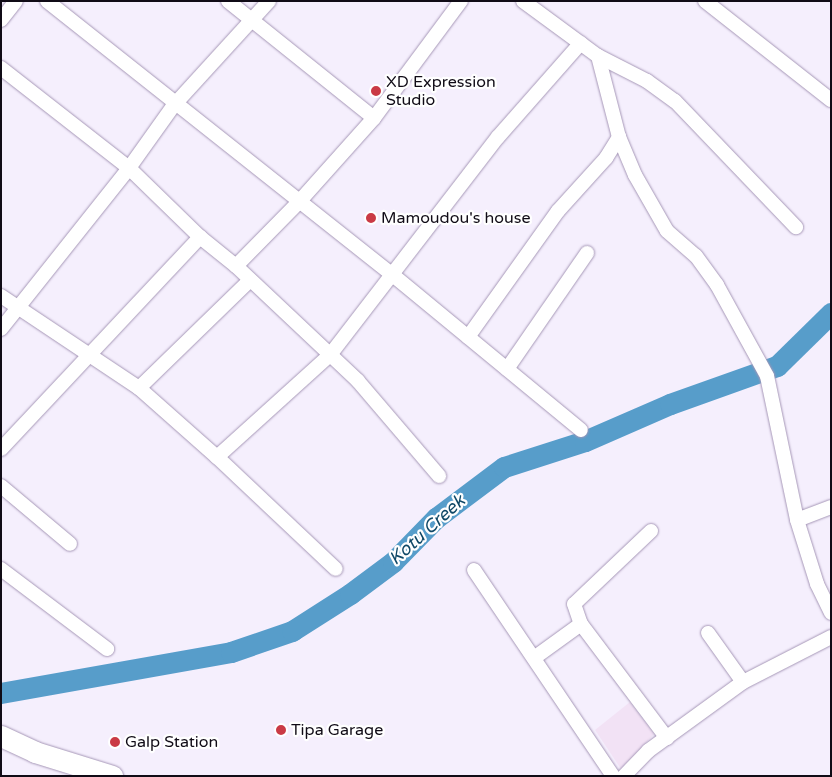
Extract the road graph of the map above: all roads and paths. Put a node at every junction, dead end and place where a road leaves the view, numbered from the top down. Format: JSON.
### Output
{"nodes":[{"id":1,"x":16,"y":1,"type":"edge"},
{"id":2,"x":47,"y":1,"type":"edge"},
{"id":3,"x":228,"y":1,"type":"edge"},
{"id":4,"x":268,"y":1,"type":"edge"},
{"id":5,"x":461,"y":1,"type":"edge"},
{"id":6,"x":523,"y":1,"type":"edge"},
{"id":7,"x":704,"y":1,"type":"edge"},
{"id":8,"x":1,"y":20,"type":"edge"},
{"id":9,"x":251,"y":22,"type":"junction"},
{"id":10,"x":581,"y":43,"type":"junction"},
{"id":11,"x":598,"y":56,"type":"junction"},
{"id":12,"x":1,"y":68,"type":"edge"},
{"id":13,"x":831,"y":100,"type":"edge"},
{"id":14,"x":174,"y":105,"type":"junction"},
{"id":15,"x":374,"y":118,"type":"junction"},
{"id":16,"x":619,"y":137,"type":"junction"},
{"id":17,"x":129,"y":168,"type":"junction"},
{"id":18,"x":298,"y":203,"type":"junction"},
{"id":19,"x":796,"y":227,"type":"dead end"},
{"id":20,"x":200,"y":236,"type":"junction"},
{"id":21,"x":587,"y":253,"type":"dead end"},
{"id":22,"x":236,"y":266,"type":"junction"},
{"id":23,"x":394,"y":276,"type":"junction"},
{"id":24,"x":250,"y":280,"type":"junction"},
{"id":25,"x":1,"y":296,"type":"edge"},
{"id":26,"x":18,"y":309,"type":"junction"},
{"id":27,"x":1,"y":329,"type":"edge"},
{"id":28,"x":468,"y":338,"type":"junction"},
{"id":29,"x":330,"y":355,"type":"junction"},
{"id":30,"x":88,"y":356,"type":"junction"},
{"id":31,"x":507,"y":369,"type":"junction"},
{"id":32,"x":139,"y":388,"type":"junction"},
{"id":33,"x":581,"y":430,"type":"dead end"},
{"id":34,"x":2,"y":446,"type":"edge"},
{"id":35,"x":217,"y":457,"type":"junction"},
{"id":36,"x":440,"y":476,"type":"dead end"},
{"id":37,"x":1,"y":486,"type":"edge"},
{"id":38,"x":831,"y":507,"type":"edge"},
{"id":39,"x":797,"y":520,"type":"junction"},
{"id":40,"x":651,"y":531,"type":"dead end"},
{"id":41,"x":70,"y":544,"type":"dead end"},
{"id":42,"x":1,"y":569,"type":"edge"},
{"id":43,"x":336,"y":570,"type":"dead end"},
{"id":44,"x":474,"y":570,"type":"dead end"},
{"id":45,"x":830,"y":612,"type":"edge"},
{"id":46,"x":581,"y":624,"type":"junction"},
{"id":47,"x":708,"y":633,"type":"dead end"},
{"id":48,"x":831,"y":638,"type":"edge"},
{"id":49,"x":107,"y":648,"type":"dead end"},
{"id":50,"x":534,"y":658,"type":"junction"},
{"id":51,"x":743,"y":682,"type":"junction"},
{"id":52,"x":1,"y":736,"type":"edge"},
{"id":53,"x":667,"y":738,"type":"junction"},
{"id":54,"x":112,"y":776,"type":"edge"},
{"id":55,"x":613,"y":776,"type":"edge"},
{"id":56,"x":624,"y":776,"type":"edge"}],
"edges":[{"from":1,"to":8,"type":"street"},
{"from":2,"to":14,"type":"street"},
{"from":3,"to":9,"type":"street"},
{"from":4,"to":9,"type":"street"},
{"from":5,"to":15,"type":"street"},
{"from":6,"to":10,"type":"street"},
{"from":7,"to":13,"type":"street"},
{"from":9,"to":14,"type":"street"},
{"from":9,"to":15,"type":"street"},
{"from":10,"to":11,"type":"street"},
{"from":10,"to":23,"type":"street"},
{"from":11,"to":16,"type":"street"},
{"from":11,"to":19,"type":"street"},
{"from":12,"to":17,"type":"street"},
{"from":14,"to":17,"type":"street"},
{"from":14,"to":18,"type":"street"},
{"from":15,"to":18,"type":"street"},
{"from":16,"to":28,"type":"street"},
{"from":16,"to":39,"type":"street"},
{"from":17,"to":20,"type":"street"},
{"from":17,"to":26,"type":"street"},
{"from":18,"to":22,"type":"street"},
{"from":18,"to":23,"type":"street"},
{"from":20,"to":22,"type":"street"},
{"from":20,"to":30,"type":"street"},
{"from":21,"to":31,"type":"street"},
{"from":22,"to":24,"type":"street"},
{"from":23,"to":28,"type":"street"},
{"from":23,"to":29,"type":"street"},
{"from":24,"to":29,"type":"street"},
{"from":24,"to":32,"type":"street"},
{"from":25,"to":26,"type":"street"},
{"from":26,"to":27,"type":"street"},
{"from":26,"to":30,"type":"street"},
{"from":28,"to":31,"type":"street"},
{"from":29,"to":35,"type":"street"},
{"from":29,"to":36,"type":"street"},
{"from":30,"to":32,"type":"street"},
{"from":30,"to":34,"type":"street"},
{"from":31,"to":33,"type":"street"},
{"from":32,"to":35,"type":"street"},
{"from":35,"to":43,"type":"street"},
{"from":37,"to":41,"type":"street"},
{"from":38,"to":39,"type":"street"},
{"from":39,"to":45,"type":"street"},
{"from":40,"to":46,"type":"street"},
{"from":42,"to":49,"type":"street"},
{"from":44,"to":50,"type":"street"},
{"from":46,"to":50,"type":"street"},
{"from":46,"to":53,"type":"street"},
{"from":47,"to":51,"type":"street"},
{"from":48,"to":51,"type":"street"},
{"from":50,"to":55,"type":"street"},
{"from":51,"to":53,"type":"street"},
{"from":52,"to":54,"type":"main road"},
{"from":53,"to":56,"type":"street"}]}
